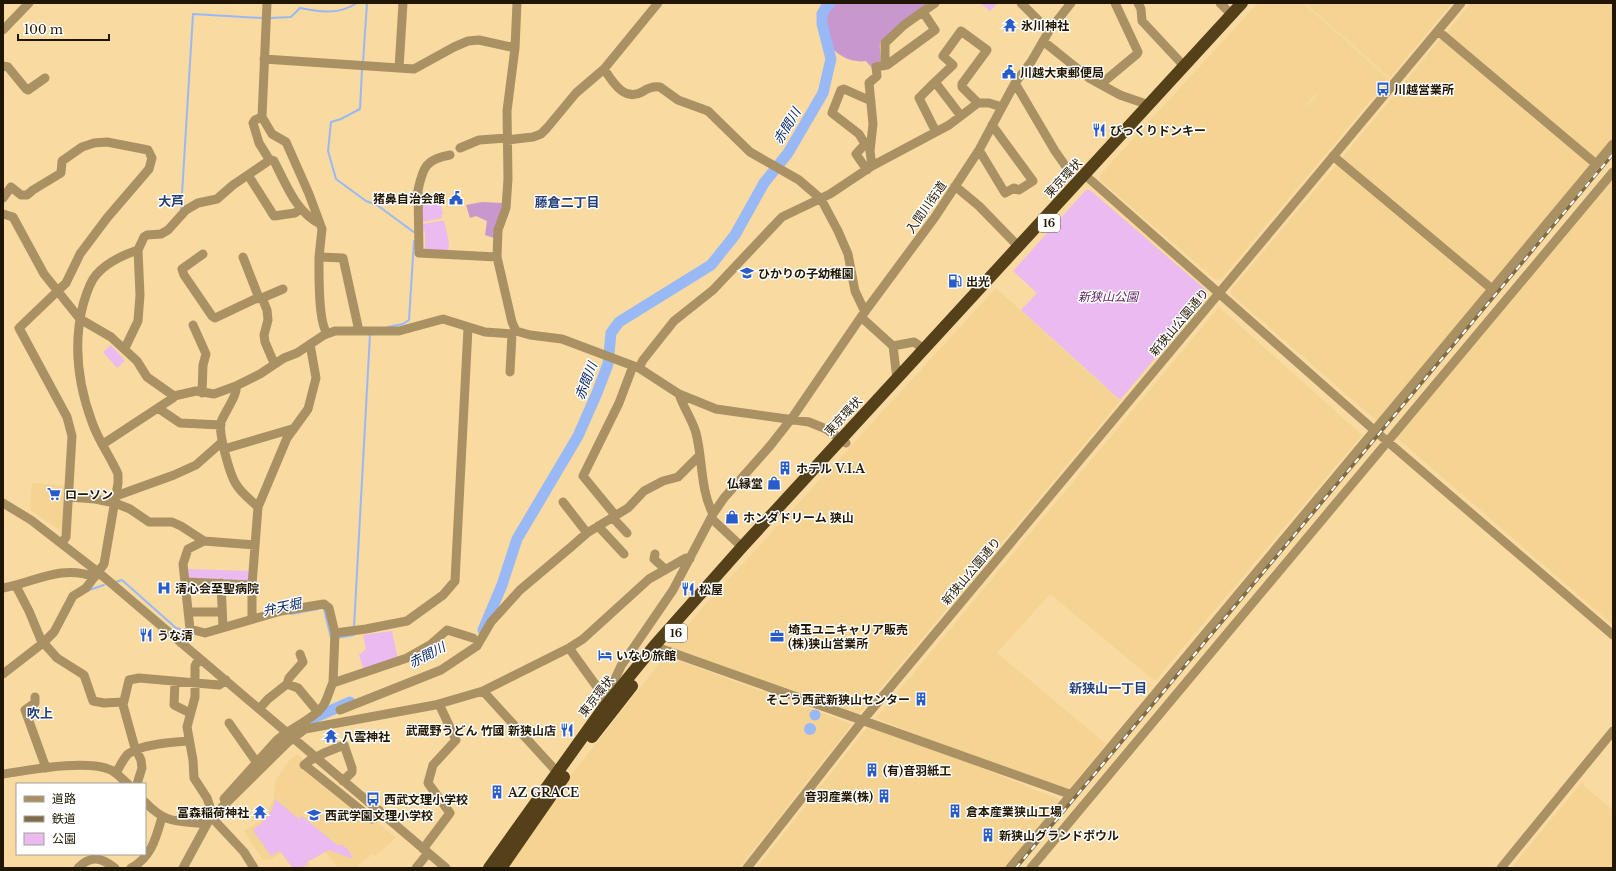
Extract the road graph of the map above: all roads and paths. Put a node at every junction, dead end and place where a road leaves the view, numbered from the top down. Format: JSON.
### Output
{"nodes":[{"id":1,"x":29,"y":3,"type":"edge"},
{"id":2,"x":267,"y":3,"type":"edge"},
{"id":3,"x":403,"y":3,"type":"edge"},
{"id":4,"x":517,"y":3,"type":"edge"},
{"id":5,"x":658,"y":3,"type":"edge"},
{"id":6,"x":936,"y":3,"type":"edge"},
{"id":7,"x":1021,"y":3,"type":"edge"},
{"id":8,"x":1072,"y":3,"type":"edge"},
{"id":9,"x":1115,"y":3,"type":"edge"},
{"id":10,"x":1138,"y":3,"type":"edge"},
{"id":11,"x":1220,"y":3,"type":"edge"},
{"id":12,"x":1242,"y":3,"type":"edge"},
{"id":13,"x":1250,"y":3,"type":"edge"},
{"id":14,"x":1461,"y":3,"type":"edge"},
{"id":15,"x":924,"y":12,"type":"junction"},
{"id":16,"x":1231,"y":14,"type":"junction"},
{"id":17,"x":3,"y":30,"type":"edge"},
{"id":18,"x":1049,"y":31,"type":"junction"},
{"id":19,"x":1438,"y":31,"type":"junction"},
{"id":20,"x":1043,"y":41,"type":"junction"},
{"id":21,"x":515,"y":48,"type":"junction"},
{"id":22,"x":264,"y":59,"type":"junction"},
{"id":23,"x":885,"y":65,"type":"junction"},
{"id":24,"x":3,"y":66,"type":"edge"},
{"id":25,"x":1184,"y":66,"type":"junction"},
{"id":26,"x":399,"y":68,"type":"junction"},
{"id":27,"x":604,"y":69,"type":"junction"},
{"id":28,"x":45,"y":78,"type":"dead end"},
{"id":29,"x":935,"y":82,"type":"junction"},
{"id":30,"x":1015,"y":83,"type":"junction"},
{"id":31,"x":1101,"y":84,"type":"junction"},
{"id":32,"x":871,"y":101,"type":"junction"},
{"id":33,"x":978,"y":103,"type":"junction"},
{"id":34,"x":1149,"y":105,"type":"junction"},
{"id":35,"x":1002,"y":107,"type":"junction"},
{"id":36,"x":961,"y":116,"type":"junction"},
{"id":37,"x":262,"y":117,"type":"junction"},
{"id":38,"x":992,"y":125,"type":"junction"},
{"id":39,"x":936,"y":132,"type":"junction"},
{"id":40,"x":507,"y":139,"type":"junction"},
{"id":41,"x":1613,"y":144,"type":"edge"},
{"id":42,"x":460,"y":148,"type":"dead end"},
{"id":43,"x":979,"y":150,"type":"junction"},
{"id":44,"x":450,"y":155,"type":"dead end"},
{"id":45,"x":1334,"y":156,"type":"junction"},
{"id":46,"x":269,"y":159,"type":"junction"},
{"id":47,"x":1596,"y":164,"type":"junction"},
{"id":48,"x":869,"y":168,"type":"junction"},
{"id":49,"x":1067,"y":168,"type":"dead end"},
{"id":50,"x":1613,"y":172,"type":"edge"},
{"id":51,"x":248,"y":176,"type":"junction"},
{"id":52,"x":1087,"y":177,"type":"junction"},
{"id":53,"x":955,"y":186,"type":"junction"},
{"id":54,"x":3,"y":198,"type":"edge"},
{"id":55,"x":821,"y":199,"type":"junction"},
{"id":56,"x":300,"y":209,"type":"junction"},
{"id":57,"x":3,"y":214,"type":"edge"},
{"id":58,"x":320,"y":224,"type":"junction"},
{"id":59,"x":1018,"y":246,"type":"junction"},
{"id":60,"x":138,"y":250,"type":"junction"},
{"id":61,"x":203,"y":254,"type":"dead end"},
{"id":62,"x":243,"y":257,"type":"dead end"},
{"id":63,"x":319,"y":257,"type":"junction"},
{"id":64,"x":497,"y":257,"type":"junction"},
{"id":65,"x":283,"y":289,"type":"dead end"},
{"id":66,"x":1492,"y":289,"type":"junction"},
{"id":67,"x":57,"y":293,"type":"junction"},
{"id":68,"x":1219,"y":293,"type":"junction"},
{"id":69,"x":261,"y":298,"type":"junction"},
{"id":70,"x":863,"y":314,"type":"junction"},
{"id":71,"x":80,"y":319,"type":"junction"},
{"id":72,"x":193,"y":324,"type":"dead end"},
{"id":73,"x":468,"y":328,"type":"junction"},
{"id":74,"x":358,"y":331,"type":"junction"},
{"id":75,"x":514,"y":332,"type":"junction"},
{"id":76,"x":328,"y":333,"type":"junction"},
{"id":77,"x":310,"y":344,"type":"junction"},
{"id":78,"x":893,"y":346,"type":"junction"},
{"id":79,"x":125,"y":348,"type":"junction"},
{"id":80,"x":924,"y":349,"type":"junction"},
{"id":81,"x":274,"y":363,"type":"junction"},
{"id":82,"x":636,"y":367,"type":"junction"},
{"id":83,"x":510,"y":372,"type":"dead end"},
{"id":84,"x":897,"y":379,"type":"junction"},
{"id":85,"x":236,"y":386,"type":"junction"},
{"id":86,"x":202,"y":393,"type":"junction"},
{"id":87,"x":679,"y":394,"type":"junction"},
{"id":88,"x":174,"y":396,"type":"junction"},
{"id":89,"x":158,"y":408,"type":"junction"},
{"id":90,"x":792,"y":418,"type":"junction"},
{"id":91,"x":221,"y":425,"type":"junction"},
{"id":92,"x":292,"y":429,"type":"junction"},
{"id":93,"x":1374,"y":430,"type":"junction"},
{"id":94,"x":844,"y":441,"type":"junction"},
{"id":95,"x":1387,"y":441,"type":"junction"},
{"id":96,"x":103,"y":444,"type":"junction"},
{"id":97,"x":224,"y":445,"type":"junction"},
{"id":98,"x":700,"y":455,"type":"junction"},
{"id":99,"x":69,"y":497,"type":"junction"},
{"id":100,"x":116,"y":500,"type":"junction"},
{"id":101,"x":563,"y":502,"type":"dead end"},
{"id":102,"x":3,"y":503,"type":"edge"},
{"id":103,"x":258,"y":507,"type":"junction"},
{"id":104,"x":614,"y":516,"type":"junction"},
{"id":105,"x":712,"y":516,"type":"junction"},
{"id":106,"x":598,"y":526,"type":"junction"},
{"id":107,"x":587,"y":533,"type":"junction"},
{"id":108,"x":627,"y":533,"type":"dead end"},
{"id":109,"x":204,"y":541,"type":"junction"},
{"id":110,"x":62,"y":543,"type":"junction"},
{"id":111,"x":255,"y":544,"type":"junction"},
{"id":112,"x":742,"y":547,"type":"junction"},
{"id":113,"x":624,"y":554,"type":"dead end"},
{"id":114,"x":655,"y":554,"type":"dead end"},
{"id":115,"x":690,"y":559,"type":"junction"},
{"id":116,"x":665,"y":569,"type":"junction"},
{"id":117,"x":97,"y":575,"type":"junction"},
{"id":118,"x":186,"y":582,"type":"junction"},
{"id":119,"x":221,"y":583,"type":"junction"},
{"id":120,"x":252,"y":585,"type":"junction"},
{"id":121,"x":16,"y":586,"type":"junction"},
{"id":122,"x":3,"y":588,"type":"edge"},
{"id":123,"x":188,"y":612,"type":"junction"},
{"id":124,"x":222,"y":612,"type":"junction"},
{"id":125,"x":252,"y":618,"type":"junction"},
{"id":126,"x":223,"y":627,"type":"junction"},
{"id":127,"x":190,"y":630,"type":"junction"},
{"id":128,"x":1613,"y":635,"type":"edge"},
{"id":129,"x":335,"y":636,"type":"junction"},
{"id":130,"x":473,"y":638,"type":"dead end"},
{"id":131,"x":43,"y":643,"type":"junction"},
{"id":132,"x":181,"y":643,"type":"junction"},
{"id":133,"x":569,"y":648,"type":"junction"},
{"id":134,"x":662,"y":649,"type":"junction"},
{"id":135,"x":300,"y":654,"type":"dead end"},
{"id":136,"x":199,"y":658,"type":"junction"},
{"id":137,"x":624,"y":661,"type":"junction"},
{"id":138,"x":635,"y":669,"type":"junction"},
{"id":139,"x":3,"y":674,"type":"edge"},
{"id":140,"x":226,"y":680,"type":"junction"},
{"id":141,"x":175,"y":682,"type":"junction"},
{"id":142,"x":333,"y":682,"type":"junction"},
{"id":143,"x":196,"y":684,"type":"junction"},
{"id":144,"x":287,"y":684,"type":"junction"},
{"id":145,"x":483,"y":691,"type":"junction"},
{"id":146,"x":36,"y":697,"type":"dead end"},
{"id":147,"x":326,"y":700,"type":"junction"},
{"id":148,"x":123,"y":702,"type":"junction"},
{"id":149,"x":439,"y":704,"type":"junction"},
{"id":150,"x":339,"y":708,"type":"junction"},
{"id":151,"x":605,"y":708,"type":"junction"},
{"id":152,"x":259,"y":709,"type":"junction"},
{"id":153,"x":318,"y":712,"type":"junction"},
{"id":154,"x":190,"y":714,"type":"junction"},
{"id":155,"x":863,"y":720,"type":"junction"},
{"id":156,"x":348,"y":721,"type":"junction"},
{"id":157,"x":229,"y":723,"type":"dead end"},
{"id":158,"x":1613,"y":731,"type":"edge"},
{"id":159,"x":286,"y":732,"type":"junction"},
{"id":160,"x":294,"y":738,"type":"junction"},
{"id":161,"x":189,"y":741,"type":"junction"},
{"id":162,"x":136,"y":750,"type":"junction"},
{"id":163,"x":46,"y":768,"type":"junction"},
{"id":164,"x":256,"y":768,"type":"junction"},
{"id":165,"x":557,"y":772,"type":"junction"},
{"id":166,"x":116,"y":773,"type":"junction"},
{"id":167,"x":3,"y":774,"type":"edge"},
{"id":168,"x":343,"y":781,"type":"junction"},
{"id":169,"x":127,"y":783,"type":"edge"},
{"id":170,"x":137,"y":783,"type":"edge"},
{"id":171,"x":1072,"y":795,"type":"junction"},
{"id":172,"x":146,"y":803,"type":"edge"},
{"id":173,"x":379,"y":810,"type":"junction"},
{"id":174,"x":213,"y":814,"type":"junction"},
{"id":175,"x":162,"y":817,"type":"junction"},
{"id":176,"x":205,"y":824,"type":"junction"},
{"id":177,"x":426,"y":851,"type":"junction"},
{"id":178,"x":146,"y":854,"type":"edge"},
{"id":179,"x":145,"y":855,"type":"edge"},
{"id":180,"x":78,"y":868,"type":"edge"},
{"id":181,"x":115,"y":868,"type":"edge"},
{"id":182,"x":131,"y":868,"type":"edge"},
{"id":183,"x":183,"y":868,"type":"edge"},
{"id":184,"x":254,"y":868,"type":"edge"},
{"id":185,"x":416,"y":868,"type":"edge"},
{"id":186,"x":446,"y":868,"type":"edge"},
{"id":187,"x":489,"y":868,"type":"edge"},
{"id":188,"x":501,"y":868,"type":"edge"},
{"id":189,"x":747,"y":868,"type":"edge"},
{"id":190,"x":1010,"y":868,"type":"edge"},
{"id":191,"x":1031,"y":868,"type":"edge"},
{"id":192,"x":1501,"y":868,"type":"edge"}],
"edges":[{"from":1,"to":17,"type":"street"},
{"from":2,"to":22,"type":"street"},
{"from":3,"to":26,"type":"street"},
{"from":4,"to":21,"type":"street"},
{"from":5,"to":27,"type":"street"},
{"from":6,"to":15,"type":"street"},
{"from":7,"to":18,"type":"street"},
{"from":8,"to":18,"type":"street","name":"入間川街道"},
{"from":9,"to":31,"type":"street"},
{"from":10,"to":25,"type":"street"},
{"from":11,"to":16,"type":"street"},
{"from":12,"to":16,"type":"highway","name":"東京環状","number":"16"},
{"from":13,"to":52,"type":"highway","name":"東京環状","number":"16"},
{"from":14,"to":19,"type":"street","name":"新狭山公園通り"},
{"from":15,"to":23,"type":"street"},
{"from":15,"to":23,"type":"street"},
{"from":16,"to":25,"type":"highway","name":"東京環状","number":"16"},
{"from":18,"to":20,"type":"street","name":"入間川街道"},
{"from":19,"to":45,"type":"street","name":"新狭山公園通り"},
{"from":19,"to":47,"type":"street"},
{"from":20,"to":30,"type":"street","name":"入間川街道"},
{"from":20,"to":31,"type":"street"},
{"from":21,"to":26,"type":"street"},
{"from":21,"to":40,"type":"street"},
{"from":22,"to":26,"type":"street"},
{"from":22,"to":37,"type":"street"},
{"from":23,"to":32,"type":"street"},
{"from":24,"to":28,"type":"street"},
{"from":25,"to":34,"type":"highway","name":"東京環状","number":"16"},
{"from":27,"to":40,"type":"street"},
{"from":27,"to":55,"type":"street"},
{"from":29,"to":33,"type":"street"},
{"from":29,"to":36,"type":"street"},
{"from":29,"to":39,"type":"street"},
{"from":30,"to":35,"type":"street","name":"入間川街道"},
{"from":30,"to":49,"type":"street"},
{"from":31,"to":34,"type":"street"},
{"from":32,"to":48,"type":"street"},
{"from":32,"to":48,"type":"street"},
{"from":33,"to":35,"type":"street"},
{"from":33,"to":36,"type":"street"},
{"from":34,"to":52,"type":"highway","name":"東京環状","number":"16"},
{"from":35,"to":38,"type":"street","name":"入間川街道"},
{"from":36,"to":39,"type":"street"},
{"from":37,"to":46,"type":"street"},
{"from":37,"to":58,"type":"street"},
{"from":38,"to":43,"type":"street","name":"入間川街道"},
{"from":38,"to":43,"type":"street"},
{"from":39,"to":48,"type":"street"},
{"from":40,"to":42,"type":"street"},
{"from":40,"to":64,"type":"street"},
{"from":41,"to":47,"type":"street"},
{"from":43,"to":53,"type":"street","name":"入間川街道"},
{"from":44,"to":64,"type":"street"},
{"from":45,"to":66,"type":"street"},
{"from":45,"to":68,"type":"street","name":"新狭山公園通り"},
{"from":46,"to":51,"type":"street"},
{"from":46,"to":56,"type":"street"},
{"from":47,"to":66,"type":"street"},
{"from":48,"to":55,"type":"street"},
{"from":50,"to":95,"type":"street"},
{"from":51,"to":56,"type":"street"},
{"from":51,"to":60,"type":"street"},
{"from":52,"to":59,"type":"highway","name":"東京環状","number":"16"},
{"from":52,"to":68,"type":"street"},
{"from":52,"to":94,"type":"highway","name":"東京環状","number":"16"},
{"from":53,"to":59,"type":"street"},
{"from":53,"to":70,"type":"street","name":"入間川街道"},
{"from":54,"to":67,"type":"street"},
{"from":55,"to":70,"type":"street"},
{"from":55,"to":82,"type":"street"},
{"from":56,"to":58,"type":"street"},
{"from":57,"to":67,"type":"street"},
{"from":58,"to":63,"type":"street"},
{"from":59,"to":80,"type":"highway","name":"東京環状","number":"16"},
{"from":60,"to":71,"type":"street"},
{"from":60,"to":79,"type":"street"},
{"from":61,"to":69,"type":"street"},
{"from":62,"to":69,"type":"street"},
{"from":63,"to":74,"type":"street"},
{"from":63,"to":76,"type":"street"},
{"from":64,"to":75,"type":"street"},
{"from":65,"to":69,"type":"street"},
{"from":66,"to":93,"type":"street"},
{"from":67,"to":71,"type":"street"},
{"from":67,"to":99,"type":"street"},
{"from":68,"to":93,"type":"street"},
{"from":68,"to":155,"type":"street","name":"新狭山公園通り"},
{"from":69,"to":81,"type":"street"},
{"from":70,"to":78,"type":"street"},
{"from":70,"to":90,"type":"street","name":"入間川街道"},
{"from":71,"to":79,"type":"street"},
{"from":71,"to":96,"type":"street"},
{"from":72,"to":86,"type":"street"},
{"from":73,"to":74,"type":"street"},
{"from":73,"to":75,"type":"street"},
{"from":73,"to":129,"type":"street"},
{"from":74,"to":76,"type":"street"},
{"from":75,"to":82,"type":"street"},
{"from":75,"to":83,"type":"street"},
{"from":76,"to":77,"type":"street"},
{"from":77,"to":81,"type":"street"},
{"from":77,"to":92,"type":"street"},
{"from":78,"to":80,"type":"street"},
{"from":78,"to":84,"type":"street"},
{"from":79,"to":88,"type":"street"},
{"from":80,"to":84,"type":"highway","name":"東京環状","number":"16"},
{"from":81,"to":85,"type":"street"},
{"from":82,"to":87,"type":"street"},
{"from":82,"to":104,"type":"street"},
{"from":84,"to":94,"type":"highway","name":"東京環状","number":"16"},
{"from":85,"to":86,"type":"street"},
{"from":85,"to":91,"type":"street"},
{"from":86,"to":88,"type":"street"},
{"from":87,"to":90,"type":"street"},
{"from":87,"to":98,"type":"street"},
{"from":88,"to":89,"type":"street"},
{"from":89,"to":91,"type":"street"},
{"from":89,"to":96,"type":"street"},
{"from":90,"to":94,"type":"street"},
{"from":90,"to":105,"type":"street","name":"入間川街道"},
{"from":91,"to":97,"type":"street"},
{"from":92,"to":97,"type":"street"},
{"from":92,"to":103,"type":"street"},
{"from":93,"to":95,"type":"street"},
{"from":93,"to":171,"type":"street"},
{"from":94,"to":112,"type":"highway","name":"東京環状","number":"16"},
{"from":94,"to":134,"type":"highway","name":"東京環状","number":"16"},
{"from":95,"to":128,"type":"street"},
{"from":95,"to":191,"type":"street"},
{"from":96,"to":100,"type":"street"},
{"from":97,"to":100,"type":"street"},
{"from":97,"to":103,"type":"street"},
{"from":98,"to":104,"type":"street"},
{"from":98,"to":105,"type":"street"},
{"from":99,"to":100,"type":"street"},
{"from":99,"to":110,"type":"street"},
{"from":100,"to":109,"type":"street"},
{"from":100,"to":117,"type":"street"},
{"from":101,"to":107,"type":"street"},
{"from":102,"to":110,"type":"street"},
{"from":103,"to":111,"type":"street"},
{"from":104,"to":106,"type":"street"},
{"from":104,"to":108,"type":"street"},
{"from":105,"to":112,"type":"street"},
{"from":105,"to":115,"type":"street","name":"入間川街道"},
{"from":106,"to":107,"type":"street"},
{"from":106,"to":113,"type":"street"},
{"from":107,"to":150,"type":"street"},
{"from":109,"to":111,"type":"street"},
{"from":109,"to":118,"type":"street"},
{"from":110,"to":117,"type":"street"},
{"from":111,"to":120,"type":"street"},
{"from":112,"to":138,"type":"highway","name":"東京環状","number":"16"},
{"from":114,"to":116,"type":"street"},
{"from":115,"to":116,"type":"street"},
{"from":115,"to":137,"type":"street","name":"入間川街道"},
{"from":116,"to":133,"type":"street"},
{"from":117,"to":121,"type":"street"},
{"from":117,"to":131,"type":"street"},
{"from":117,"to":132,"type":"street"},
{"from":118,"to":119,"type":"street"},
{"from":118,"to":123,"type":"street"},
{"from":119,"to":120,"type":"street"},
{"from":119,"to":124,"type":"street"},
{"from":120,"to":125,"type":"street"},
{"from":121,"to":122,"type":"street"},
{"from":121,"to":131,"type":"street"},
{"from":123,"to":124,"type":"street"},
{"from":123,"to":127,"type":"street"},
{"from":124,"to":126,"type":"street"},
{"from":125,"to":126,"type":"street"},
{"from":125,"to":129,"type":"street"},
{"from":126,"to":127,"type":"street"},
{"from":127,"to":132,"type":"street"},
{"from":129,"to":142,"type":"street"},
{"from":130,"to":142,"type":"street"},
{"from":131,"to":139,"type":"street"},
{"from":131,"to":148,"type":"street"},
{"from":132,"to":136,"type":"street"},
{"from":133,"to":145,"type":"street"},
{"from":133,"to":151,"type":"street"},
{"from":134,"to":151,"type":"highway","name":"東京環状","number":"16"},
{"from":134,"to":155,"type":"street"},
{"from":135,"to":144,"type":"street"},
{"from":136,"to":140,"type":"street"},
{"from":136,"to":143,"type":"street"},
{"from":137,"to":138,"type":"street"},
{"from":137,"to":151,"type":"street","name":"入間川街道"},
{"from":138,"to":151,"type":"highway","name":"東京環状","number":"16"},
{"from":140,"to":143,"type":"street"},
{"from":140,"to":152,"type":"street"},
{"from":141,"to":143,"type":"street"},
{"from":141,"to":148,"type":"street"},
{"from":141,"to":154,"type":"street"},
{"from":142,"to":147,"type":"street"},
{"from":143,"to":154,"type":"street"},
{"from":144,"to":152,"type":"street"},
{"from":144,"to":153,"type":"street"},
{"from":145,"to":149,"type":"street"},
{"from":145,"to":165,"type":"street"},
{"from":146,"to":163,"type":"street"},
{"from":147,"to":150,"type":"street"},
{"from":147,"to":153,"type":"street"},
{"from":148,"to":162,"type":"street"},
{"from":149,"to":156,"type":"street"},
{"from":149,"to":177,"type":"street"},
{"from":150,"to":156,"type":"street"},
{"from":151,"to":165,"type":"highway","name":"東京環状","number":"16"},
{"from":151,"to":188,"type":"highway","name":"東京環状","number":"16"},
{"from":152,"to":159,"type":"street"},
{"from":153,"to":159,"type":"street"},
{"from":154,"to":161,"type":"street"},
{"from":155,"to":171,"type":"street"},
{"from":155,"to":189,"type":"street","name":"新狭山公園通り"},
{"from":156,"to":160,"type":"street"},
{"from":157,"to":164,"type":"street"},
{"from":158,"to":192,"type":"street"},
{"from":159,"to":160,"type":"street"},
{"from":159,"to":164,"type":"street"},
{"from":160,"to":164,"type":"street"},
{"from":160,"to":168,"type":"street"},
{"from":161,"to":162,"type":"street"},
{"from":161,"to":174,"type":"street"},
{"from":162,"to":166,"type":"street"},
{"from":162,"to":170,"type":"street"},
{"from":163,"to":166,"type":"street"},
{"from":163,"to":167,"type":"street"},
{"from":164,"to":174,"type":"street"},
{"from":165,"to":187,"type":"highway","name":"東京環状","number":"16"},
{"from":166,"to":169,"type":"street"},
{"from":168,"to":173,"type":"street"},
{"from":168,"to":173,"type":"street","bridge":true},
{"from":171,"to":190,"type":"street"},
{"from":172,"to":175,"type":"street"},
{"from":173,"to":177,"type":"street"},
{"from":174,"to":176,"type":"street"},
{"from":174,"to":184,"type":"street"},
{"from":175,"to":176,"type":"street"},
{"from":175,"to":178,"type":"street"},
{"from":176,"to":183,"type":"street"},
{"from":177,"to":185,"type":"street"},
{"from":177,"to":186,"type":"street"},
{"from":179,"to":182,"type":"street"},
{"from":180,"to":181,"type":"street"}]}
